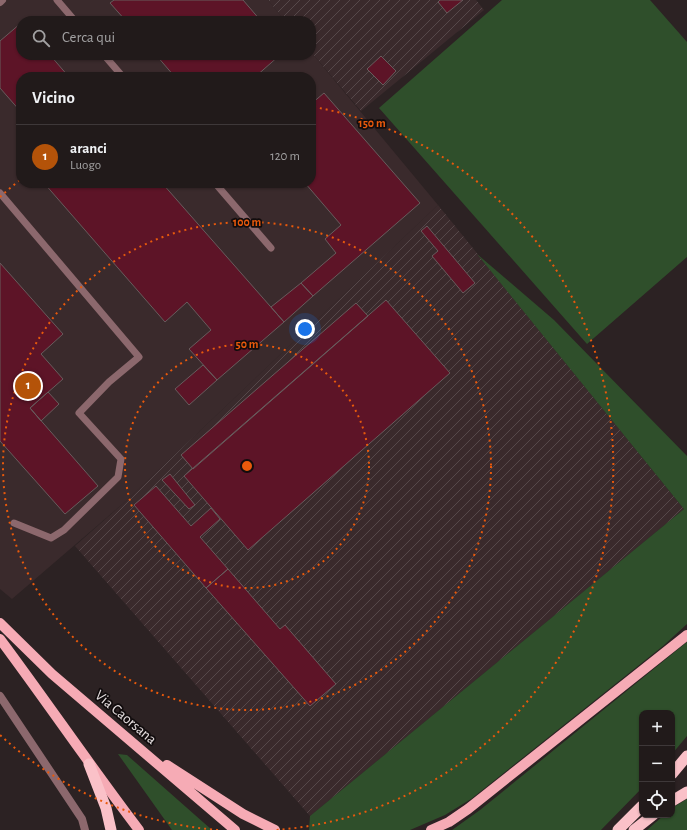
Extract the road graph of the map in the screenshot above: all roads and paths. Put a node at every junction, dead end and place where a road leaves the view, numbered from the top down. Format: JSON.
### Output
{"nodes":[{"id":1,"x":57,"y":0,"type":"edge"},
{"id":2,"x":71,"y":16,"type":"edge"},
{"id":3,"x":108,"y":60,"type":"edge"},
{"id":4,"x":119,"y":72,"type":"edge"},
{"id":5,"x":219,"y":188,"type":"edge"},
{"id":6,"x":0,"y":193,"type":"edge"},
{"id":7,"x":271,"y":248,"type":"dead end"},
{"id":8,"x":14,"y":523,"type":"dead end"},
{"id":9,"x":0,"y":623,"type":"edge"},
{"id":10,"x":687,"y":635,"type":"edge"},
{"id":11,"x":0,"y":639,"type":"edge"},
{"id":12,"x":0,"y":696,"type":"edge"},
{"id":13,"x":134,"y":744,"type":"junction"},
{"id":14,"x":687,"y":756,"type":"edge"},
{"id":15,"x":89,"y":764,"type":"junction"},
{"id":16,"x":675,"y":770,"type":"edge"},
{"id":17,"x":687,"y":792,"type":"edge"},
{"id":18,"x":675,"y":799,"type":"edge"},
{"id":19,"x":639,"y":809,"type":"edge"},
{"id":20,"x":649,"y":818,"type":"edge"},
{"id":21,"x":85,"y":830,"type":"edge"},
{"id":22,"x":111,"y":830,"type":"edge"},
{"id":23,"x":139,"y":830,"type":"edge"},
{"id":24,"x":235,"y":830,"type":"edge"},
{"id":25,"x":275,"y":830,"type":"edge"},
{"id":26,"x":431,"y":830,"type":"edge"},
{"id":27,"x":618,"y":830,"type":"edge"},
{"id":28,"x":634,"y":830,"type":"edge"}],
"edges":[{"from":1,"to":2,"type":"lane"},
{"from":3,"to":4,"type":"lane"},
{"from":5,"to":7,"type":"lane"},
{"from":6,"to":8,"type":"lane"},
{"from":9,"to":13,"type":"main road","name":"Via Caorsana"},
{"from":10,"to":26,"type":"main road"},
{"from":11,"to":15,"type":"main road"},
{"from":12,"to":21,"type":"street"},
{"from":13,"to":24,"type":"main road","name":"Via Caorsana"},
{"from":13,"to":25,"type":"main road"},
{"from":14,"to":16,"type":"highway"},
{"from":15,"to":22,"type":"highway"},
{"from":15,"to":23,"type":"main road"},
{"from":17,"to":18,"type":"highway"},
{"from":19,"to":27,"type":"highway"},
{"from":20,"to":28,"type":"highway"}]}
